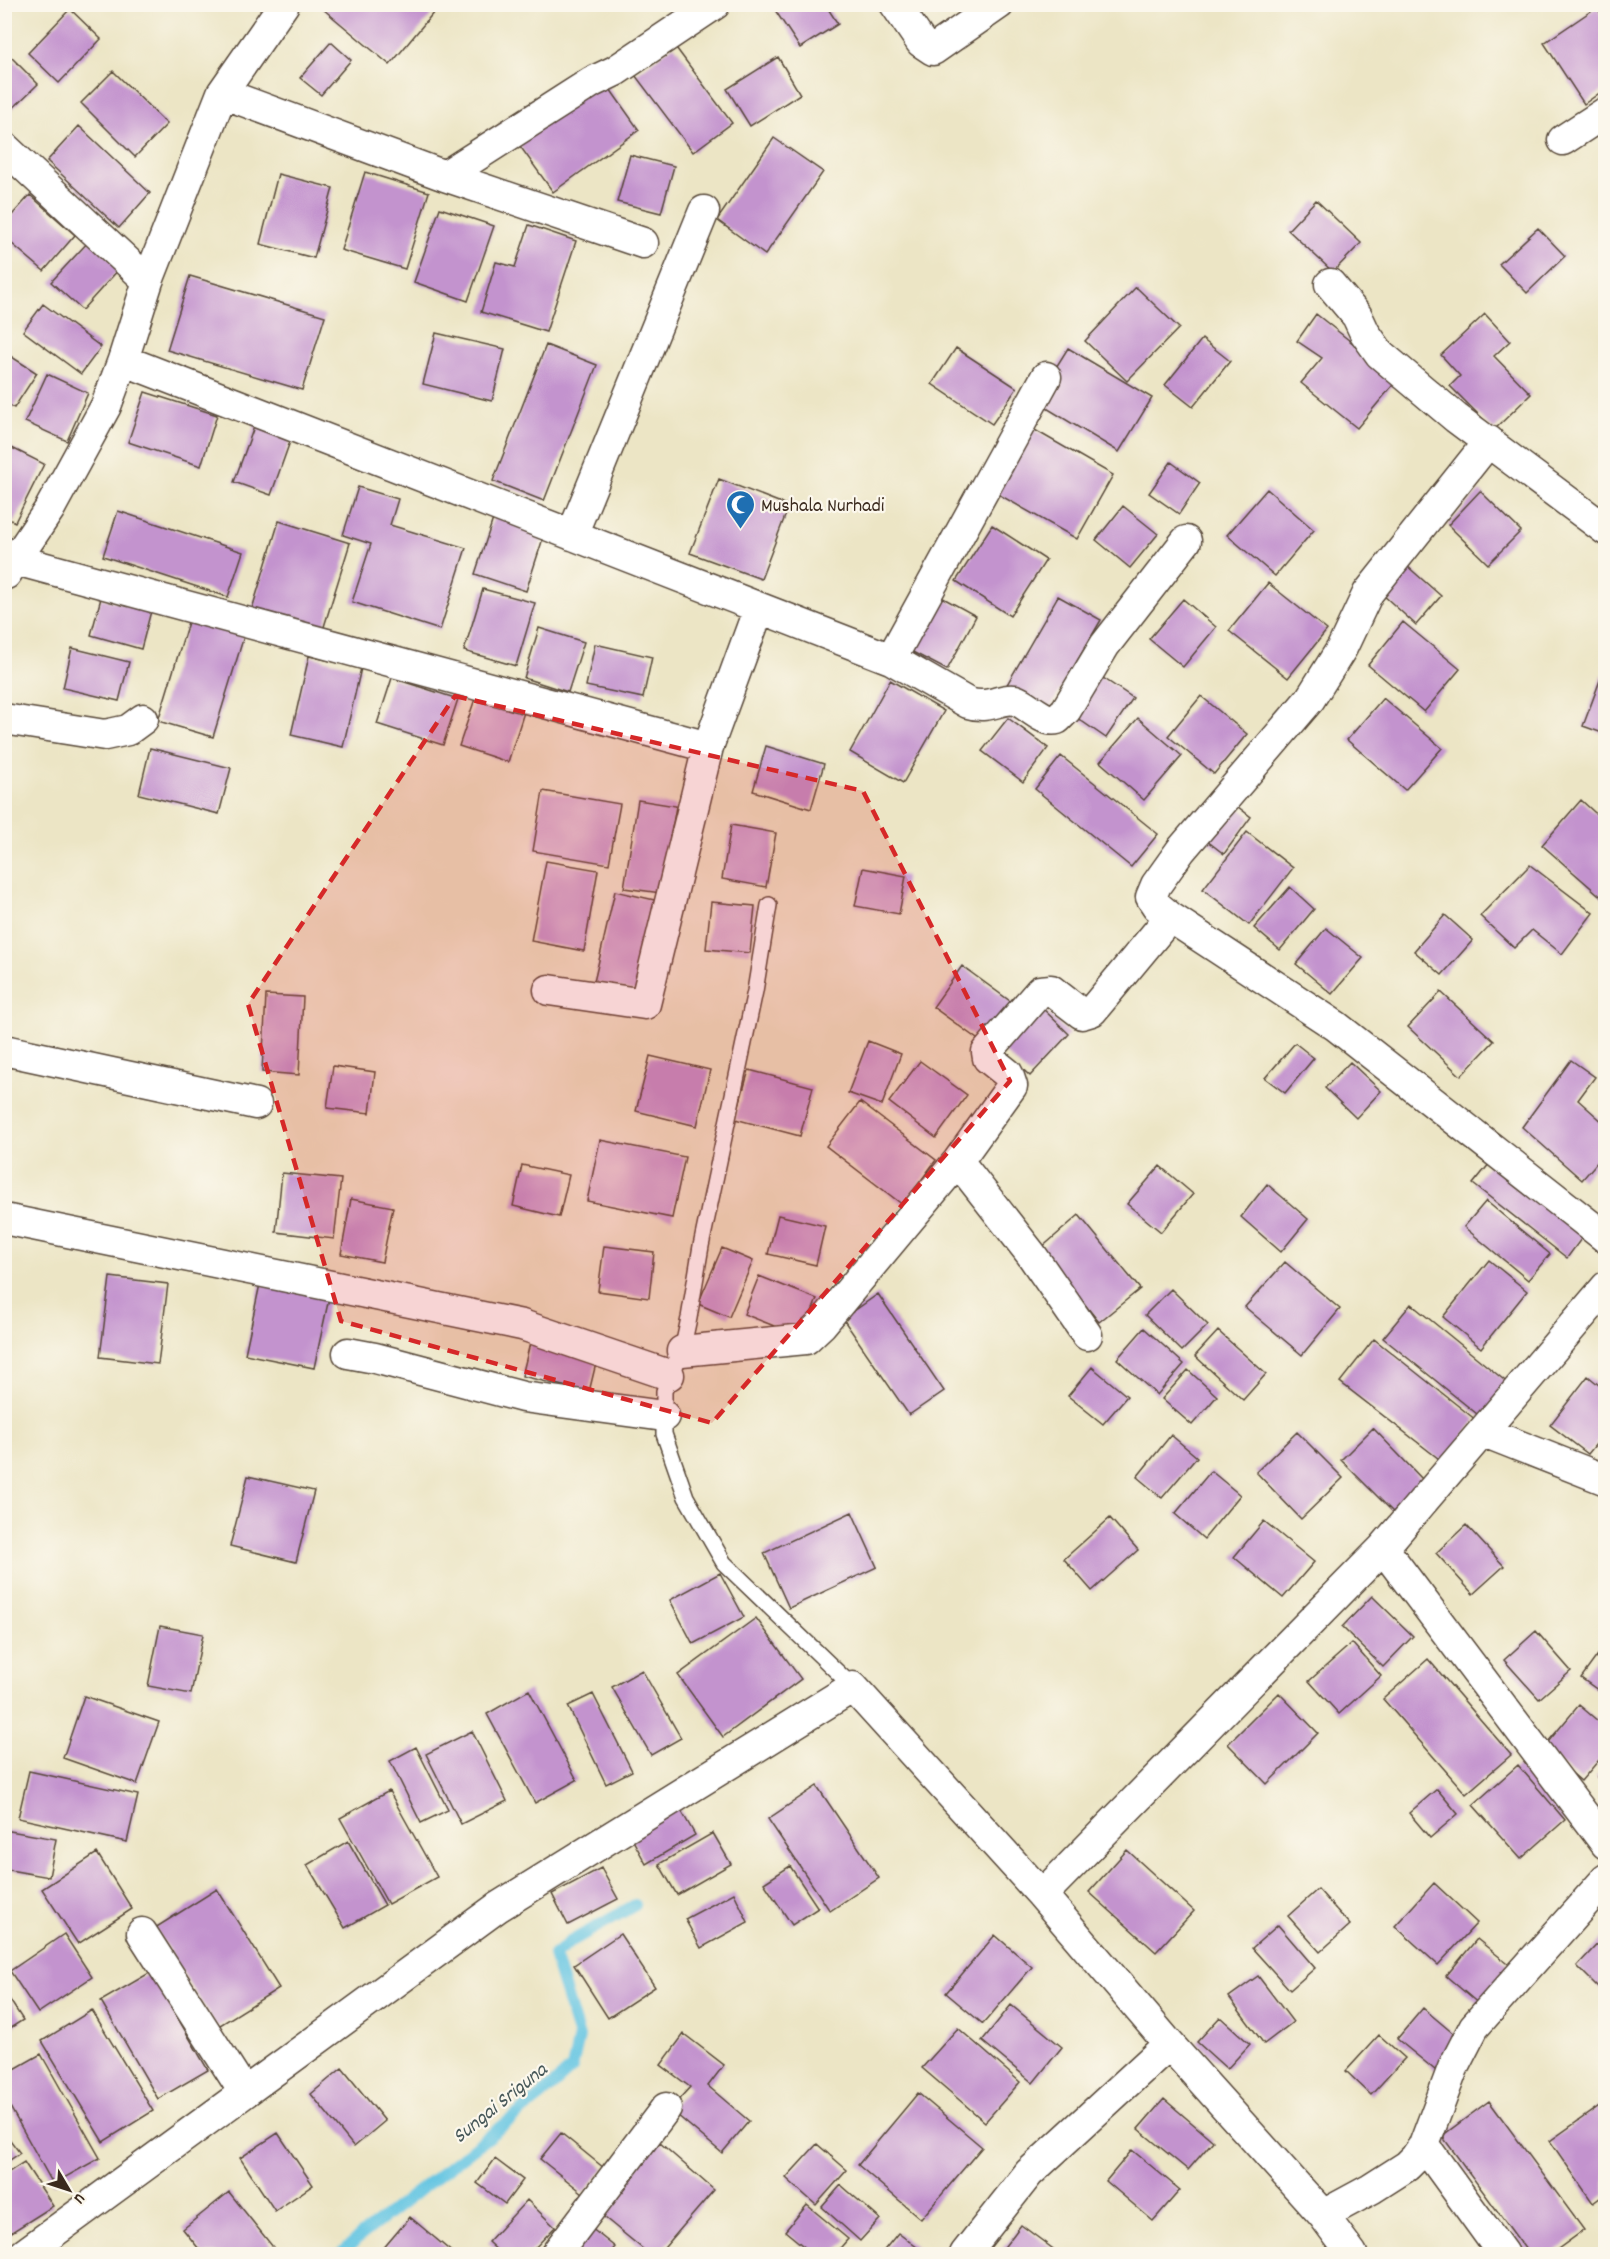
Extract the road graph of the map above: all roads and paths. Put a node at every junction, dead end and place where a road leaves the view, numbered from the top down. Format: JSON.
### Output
{"nodes":[{"id":1,"x":284,"y":4,"type":"edge"},
{"id":2,"x":715,"y":4,"type":"edge"},
{"id":3,"x":895,"y":4,"type":"edge"},
{"id":4,"x":999,"y":4,"type":"edge"},
{"id":5,"x":222,"y":93,"type":"junction"},
{"id":6,"x":1605,"y":112,"type":"edge"},
{"id":7,"x":1563,"y":140,"type":"dead end"},
{"id":8,"x":4,"y":147,"type":"edge"},
{"id":9,"x":445,"y":176,"type":"junction"},
{"id":10,"x":704,"y":211,"type":"dead end"},
{"id":11,"x":643,"y":243,"type":"dead end"},
{"id":12,"x":148,"y":281,"type":"junction"},
{"id":13,"x":1330,"y":284,"type":"dead end"},
{"id":14,"x":123,"y":360,"type":"junction"},
{"id":15,"x":1046,"y":377,"type":"dead end"},
{"id":16,"x":1489,"y":441,"type":"junction"},
{"id":17,"x":1605,"y":530,"type":"edge"},
{"id":18,"x":572,"y":535,"type":"junction"},
{"id":19,"x":1186,"y":541,"type":"dead end"},
{"id":20,"x":8,"y":563,"type":"edge"},
{"id":21,"x":759,"y":608,"type":"junction"},
{"id":22,"x":891,"y":659,"type":"junction"},
{"id":23,"x":4,"y":719,"type":"edge"},
{"id":24,"x":143,"y":719,"type":"dead end"},
{"id":25,"x":708,"y":747,"type":"junction"},
{"id":26,"x":769,"y":905,"type":"dead end"},
{"id":27,"x":1170,"y":917,"type":"junction"},
{"id":28,"x":549,"y":990,"type":"dead end"},
{"id":29,"x":4,"y":1050,"type":"edge"},
{"id":30,"x":256,"y":1104,"type":"dead end"},
{"id":31,"x":958,"y":1161,"type":"junction"},
{"id":32,"x":4,"y":1219,"type":"edge"},
{"id":33,"x":1605,"y":1238,"type":"edge"},
{"id":34,"x":1605,"y":1287,"type":"edge"},
{"id":35,"x":1087,"y":1335,"type":"dead end"},
{"id":36,"x":348,"y":1353,"type":"dead end"},
{"id":37,"x":675,"y":1363,"type":"junction"},
{"id":38,"x":664,"y":1416,"type":"junction"},
{"id":39,"x":1484,"y":1432,"type":"junction"},
{"id":40,"x":1605,"y":1480,"type":"edge"},
{"id":41,"x":1383,"y":1548,"type":"junction"},
{"id":42,"x":853,"y":1687,"type":"junction"},
{"id":43,"x":1605,"y":1844,"type":"edge"},
{"id":44,"x":1605,"y":1879,"type":"edge"},
{"id":45,"x":1042,"y":1895,"type":"junction"},
{"id":46,"x":142,"y":1933,"type":"dead end"},
{"id":47,"x":1169,"y":2044,"type":"junction"},
{"id":48,"x":244,"y":2092,"type":"junction"},
{"id":49,"x":666,"y":2108,"type":"dead end"},
{"id":50,"x":1424,"y":2145,"type":"junction"},
{"id":51,"x":1323,"y":2215,"type":"junction"},
{"id":52,"x":24,"y":2254,"type":"edge"},
{"id":53,"x":556,"y":2254,"type":"edge"},
{"id":54,"x":965,"y":2254,"type":"edge"},
{"id":55,"x":1352,"y":2254,"type":"edge"},
{"id":56,"x":1503,"y":2254,"type":"edge"}],
"edges":[{"from":1,"to":5,"type":"street"},
{"from":2,"to":9,"type":"street"},
{"from":3,"to":4,"type":"street"},
{"from":5,"to":9,"type":"street"},
{"from":5,"to":12,"type":"street"},
{"from":6,"to":7,"type":"street"},
{"from":8,"to":12,"type":"street"},
{"from":9,"to":11,"type":"street"},
{"from":10,"to":18,"type":"street"},
{"from":12,"to":14,"type":"street"},
{"from":13,"to":16,"type":"street"},
{"from":14,"to":18,"type":"street"},
{"from":14,"to":20,"type":"street"},
{"from":15,"to":22,"type":"street"},
{"from":16,"to":17,"type":"street"},
{"from":16,"to":27,"type":"street"},
{"from":18,"to":21,"type":"street"},
{"from":19,"to":22,"type":"street"},
{"from":20,"to":25,"type":"street"},
{"from":21,"to":22,"type":"street"},
{"from":21,"to":25,"type":"street"},
{"from":23,"to":24,"type":"street"},
{"from":25,"to":28,"type":"street"},
{"from":26,"to":37,"type":"lane"},
{"from":27,"to":31,"type":"street"},
{"from":27,"to":33,"type":"street"},
{"from":29,"to":30,"type":"street"},
{"from":31,"to":35,"type":"street"},
{"from":31,"to":37,"type":"street"},
{"from":32,"to":37,"type":"street"},
{"from":34,"to":39,"type":"street"},
{"from":36,"to":38,"type":"street"},
{"from":37,"to":38,"type":"lane"},
{"from":38,"to":42,"type":"lane"},
{"from":39,"to":40,"type":"street"},
{"from":39,"to":41,"type":"street"},
{"from":41,"to":43,"type":"street"},
{"from":41,"to":45,"type":"street"},
{"from":42,"to":45,"type":"street"},
{"from":42,"to":48,"type":"street"},
{"from":44,"to":50,"type":"street"},
{"from":45,"to":47,"type":"street"},
{"from":46,"to":48,"type":"street"},
{"from":47,"to":51,"type":"street"},
{"from":47,"to":54,"type":"street"},
{"from":48,"to":52,"type":"street"},
{"from":49,"to":53,"type":"street"},
{"from":50,"to":51,"type":"street"},
{"from":50,"to":56,"type":"street"},
{"from":51,"to":55,"type":"street"}]}
